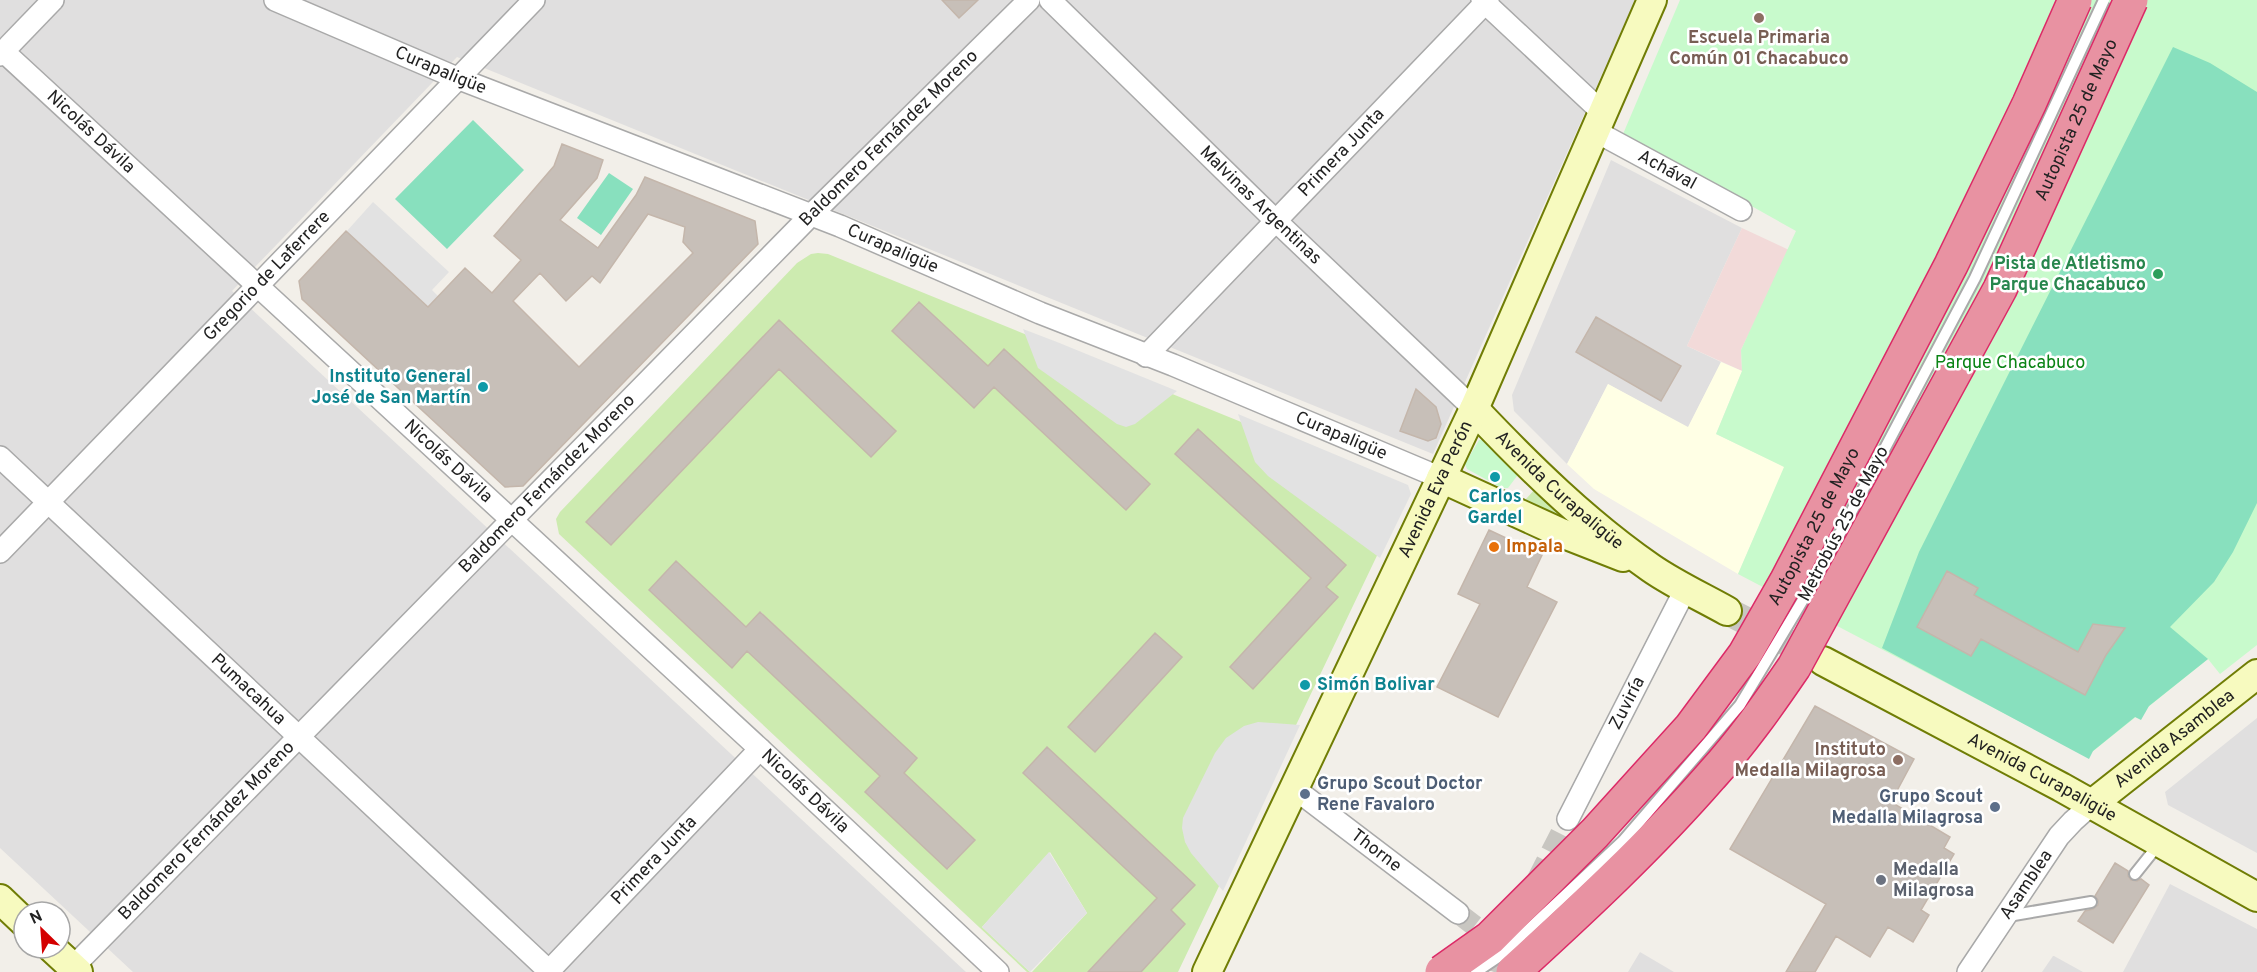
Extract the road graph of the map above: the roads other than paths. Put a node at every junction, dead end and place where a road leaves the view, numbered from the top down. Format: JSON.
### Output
{"nodes":[{"id":1,"x":53,"y":0,"type":"edge"},
{"id":2,"x":275,"y":0,"type":"edge"},
{"id":3,"x":534,"y":0,"type":"edge"},
{"id":4,"x":1029,"y":0,"type":"edge"},
{"id":5,"x":1050,"y":0,"type":"edge"},
{"id":6,"x":1652,"y":0,"type":"edge"},
{"id":7,"x":2075,"y":0,"type":"edge"},
{"id":8,"x":2104,"y":0,"type":"edge"},
{"id":9,"x":2131,"y":0,"type":"edge"},
{"id":10,"x":1485,"y":1,"type":"edge"},
{"id":11,"x":2,"y":53,"type":"edge"},
{"id":12,"x":457,"y":78,"type":"junction"},
{"id":13,"x":1599,"y":122,"type":"junction"},
{"id":14,"x":1741,"y":210,"type":"dead end"},
{"id":15,"x":811,"y":214,"type":"junction"},
{"id":16,"x":1276,"y":220,"type":"junction"},
{"id":17,"x":257,"y":285,"type":"junction"},
{"id":18,"x":1146,"y":356,"type":"junction"},
{"id":19,"x":1474,"y":409,"type":"junction"},
{"id":20,"x":0,"y":457,"type":"edge"},
{"id":21,"x":1526,"y":464,"type":"junction"},
{"id":22,"x":1441,"y":478,"type":"junction"},
{"id":23,"x":49,"y":502,"type":"junction"},
{"id":24,"x":1499,"y":504,"type":"junction"},
{"id":25,"x":510,"y":520,"type":"junction"},
{"id":26,"x":0,"y":552,"type":"edge"},
{"id":27,"x":1650,"y":567,"type":"junction"},
{"id":28,"x":1686,"y":588,"type":"junction"},
{"id":29,"x":1727,"y":611,"type":"tunnel mouth"},
{"id":30,"x":1823,"y":661,"type":"tunnel mouth"},
{"id":31,"x":2257,"y":674,"type":"edge"},
{"id":32,"x":298,"y":737,"type":"junction"},
{"id":33,"x":760,"y":749,"type":"junction"},
{"id":34,"x":1295,"y":789,"type":"junction"},
{"id":35,"x":2092,"y":804,"type":"junction"},
{"id":36,"x":1568,"y":819,"type":"tunnel mouth"},
{"id":37,"x":2160,"y":842,"type":"junction"},
{"id":38,"x":2135,"y":874,"type":"dead end"},
{"id":39,"x":2257,"y":897,"type":"edge"},
{"id":40,"x":0,"y":899,"type":"edge"},
{"id":41,"x":2091,"y":902,"type":"dead end"},
{"id":42,"x":12,"y":910,"type":"edge"},
{"id":43,"x":1458,"y":913,"type":"tunnel mouth"},
{"id":44,"x":2004,"y":917,"type":"junction"},
{"id":45,"x":68,"y":965,"type":"edge"},
{"id":46,"x":549,"y":972,"type":"edge"},
{"id":47,"x":998,"y":972,"type":"edge"},
{"id":48,"x":1207,"y":972,"type":"edge"},
{"id":49,"x":1442,"y":972,"type":"edge"},
{"id":50,"x":1476,"y":972,"type":"edge"},
{"id":51,"x":1513,"y":972,"type":"tunnel mouth"},
{"id":52,"x":1968,"y":972,"type":"edge"}],
"edges":[{"from":1,"to":11,"type":"street"},
{"from":2,"to":12,"type":"street","name":"Curapaligüe"},
{"from":3,"to":12,"type":"street","name":"Gregorio de Laferrere"},
{"from":4,"to":15,"type":"street","name":"Baldomero Fernández Moreno"},
{"from":5,"to":16,"type":"street","name":"Malvinas Argentinas"},
{"from":6,"to":13,"type":"main road","name":"Avenida Eva Perón"},
{"from":7,"to":49,"type":"highway","name":"Autopista 25 de Mayo","bridge":true},
{"from":8,"to":50,"type":"lane","name":"Metrobús 25 de Mayo","bridge":true},
{"from":9,"to":51,"type":"highway","name":"Autopista 25 de Mayo","bridge":true},
{"from":10,"to":13,"type":"street","name":"Achával"},
{"from":10,"to":16,"type":"street","name":"Primera Junta"},
{"from":11,"to":17,"type":"street","name":"Nicolás Dávila"},
{"from":12,"to":15,"type":"street","name":"Curapaligüe"},
{"from":12,"to":17,"type":"street","name":"Gregorio de Laferrere"},
{"from":13,"to":14,"type":"street","name":"Achával"},
{"from":13,"to":19,"type":"main road","name":"Avenida Eva Perón"},
{"from":15,"to":18,"type":"street","name":"Curapaligüe"},
{"from":15,"to":25,"type":"street","name":"Baldomero Fernández Moreno"},
{"from":16,"to":18,"type":"street","name":"Primera Junta"},
{"from":16,"to":19,"type":"street","name":"Malvinas Argentinas"},
{"from":17,"to":23,"type":"street","name":"Gregorio de Laferrere"},
{"from":17,"to":25,"type":"street","name":"Nicolás Dávila"},
{"from":18,"to":22,"type":"street","name":"Curapaligüe"},
{"from":19,"to":21,"type":"main road","name":"Avenida Curapaligüe"},
{"from":19,"to":22,"type":"main road","name":"Avenida Eva Perón"},
{"from":20,"to":23,"type":"street","name":"Pumacahua"},
{"from":21,"to":24,"type":"main road"},
{"from":21,"to":27,"type":"main road","name":"Avenida Curapaligüe"},
{"from":22,"to":24,"type":"main road","name":"Avenida Curapaligüe"},
{"from":22,"to":34,"type":"main road","name":"Avenida Eva Perón"},
{"from":23,"to":26,"type":"street","name":"Gregorio de Laferrere"},
{"from":23,"to":32,"type":"street","name":"Pumacahua"},
{"from":24,"to":27,"type":"main road","name":"Avenida Curapaligüe"},
{"from":25,"to":32,"type":"street","name":"Baldomero Fernández Moreno"},
{"from":25,"to":33,"type":"street","name":"Nicolás Dávila"},
{"from":27,"to":28,"type":"main road","name":"Avenida Curapaligüe"},
{"from":28,"to":29,"type":"main road","name":"Avenida Curapaligüe"},
{"from":28,"to":36,"type":"street","name":"Zuviría"},
{"from":30,"to":35,"type":"main road","name":"Avenida Curapaligüe"},
{"from":31,"to":35,"type":"main road","name":"Avenida Asamblea"},
{"from":32,"to":45,"type":"street","name":"Baldomero Fernández Moreno"},
{"from":32,"to":46,"type":"street","name":"Pumacahua"},
{"from":33,"to":46,"type":"street","name":"Primera Junta"},
{"from":33,"to":47,"type":"street","name":"Nicolás Dávila"},
{"from":34,"to":43,"type":"street","name":"Thorne"},
{"from":34,"to":48,"type":"main road","name":"Avenida Eva Perón"},
{"from":35,"to":37,"type":"main road","name":"Avenida Curapaligüe"},
{"from":35,"to":44,"type":"street","name":"Asamblea"},
{"from":37,"to":38,"type":"lane"},
{"from":37,"to":39,"type":"main road","name":"Avenida Curapaligüe"},
{"from":40,"to":42,"type":"main road"},
{"from":41,"to":44,"type":"lane"},
{"from":44,"to":52,"type":"street","name":"Asamblea"}]}
